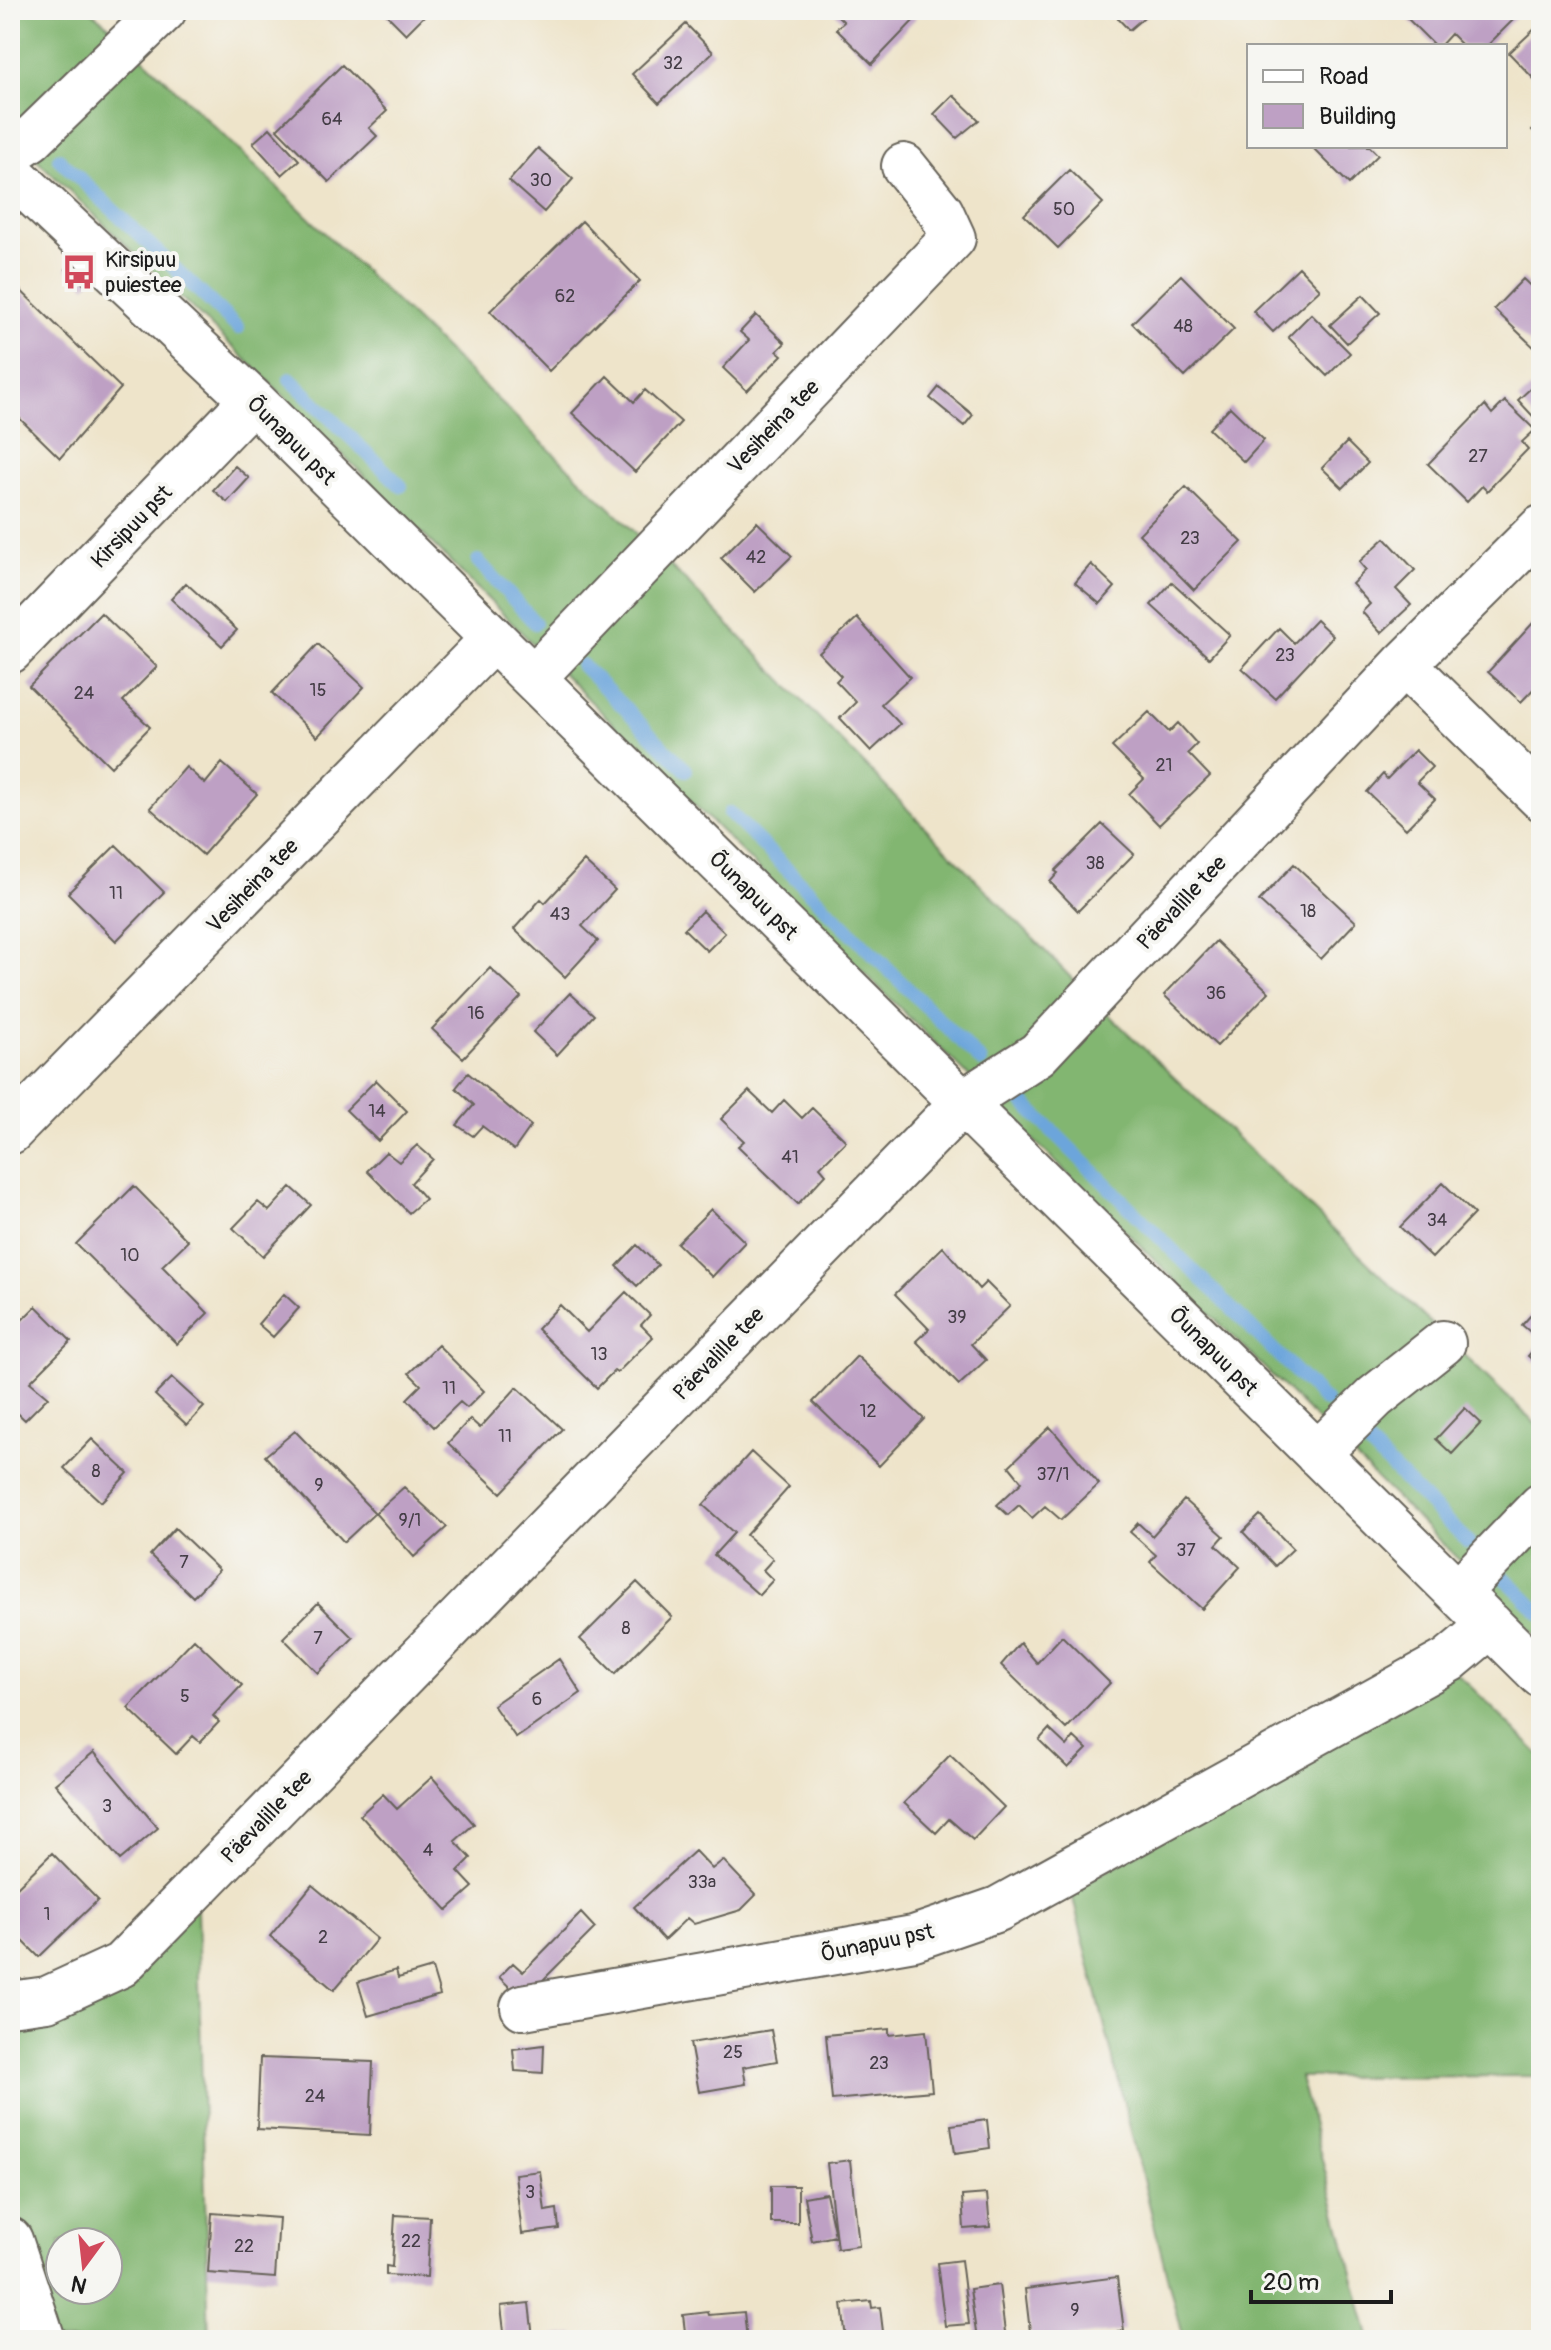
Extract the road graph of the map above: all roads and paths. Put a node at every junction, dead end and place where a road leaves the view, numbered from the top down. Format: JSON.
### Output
{"nodes":[{"id":1,"x":164,"y":10,"type":"edge"},
{"id":2,"x":10,"y":153,"type":"edge"},
{"id":3,"x":904,"y":166,"type":"dead end"},
{"id":4,"x":10,"y":172,"type":"edge"},
{"id":5,"x":252,"y":400,"type":"junction"},
{"id":6,"x":1541,"y":528,"type":"edge"},
{"id":7,"x":493,"y":639,"type":"junction"},
{"id":8,"x":10,"y":651,"type":"edge"},
{"id":9,"x":1404,"y":664,"type":"junction"},
{"id":10,"x":534,"y":677,"type":"junction"},
{"id":11,"x":1541,"y":798,"type":"edge"},
{"id":12,"x":963,"y":1102,"type":"junction"},
{"id":13,"x":10,"y":1132,"type":"edge"},
{"id":14,"x":1443,"y":1343,"type":"dead end"},
{"id":15,"x":1317,"y":1454,"type":"junction"},
{"id":16,"x":1541,"y":1506,"type":"edge"},
{"id":17,"x":1458,"y":1592,"type":"junction"},
{"id":18,"x":1491,"y":1625,"type":"junction"},
{"id":19,"x":1541,"y":1675,"type":"edge"},
{"id":20,"x":10,"y":2004,"type":"edge"},
{"id":21,"x":523,"y":2007,"type":"dead end"},
{"id":22,"x":10,"y":2240,"type":"edge"},
{"id":23,"x":43,"y":2340,"type":"edge"}],
"edges":[{"from":1,"to":2,"type":"street"},
{"from":3,"to":10,"type":"street","name":"Vesiheina tee"},
{"from":4,"to":5,"type":"street","name":"Õunapuu pst"},
{"from":5,"to":7,"type":"street","name":"Õunapuu pst"},
{"from":5,"to":8,"type":"street","name":"Kirsipuu pst"},
{"from":6,"to":9,"type":"street","name":"Päevalille tee"},
{"from":7,"to":10,"type":"street","name":"Õunapuu pst"},
{"from":7,"to":13,"type":"street","name":"Vesiheina tee"},
{"from":9,"to":11,"type":"street"},
{"from":9,"to":12,"type":"street","name":"Päevalille tee"},
{"from":10,"to":12,"type":"street","name":"Õunapuu pst"},
{"from":12,"to":15,"type":"street","name":"Õunapuu pst"},
{"from":12,"to":20,"type":"street","name":"Päevalille tee"},
{"from":14,"to":15,"type":"street"},
{"from":15,"to":17,"type":"street","name":"Õunapuu pst"},
{"from":16,"to":17,"type":"street"},
{"from":17,"to":18,"type":"street","name":"Õunapuu pst"},
{"from":18,"to":19,"type":"street","name":"Õunapuu pst"},
{"from":18,"to":21,"type":"street","name":"Õunapuu pst"},
{"from":22,"to":23,"type":"street"}]}
